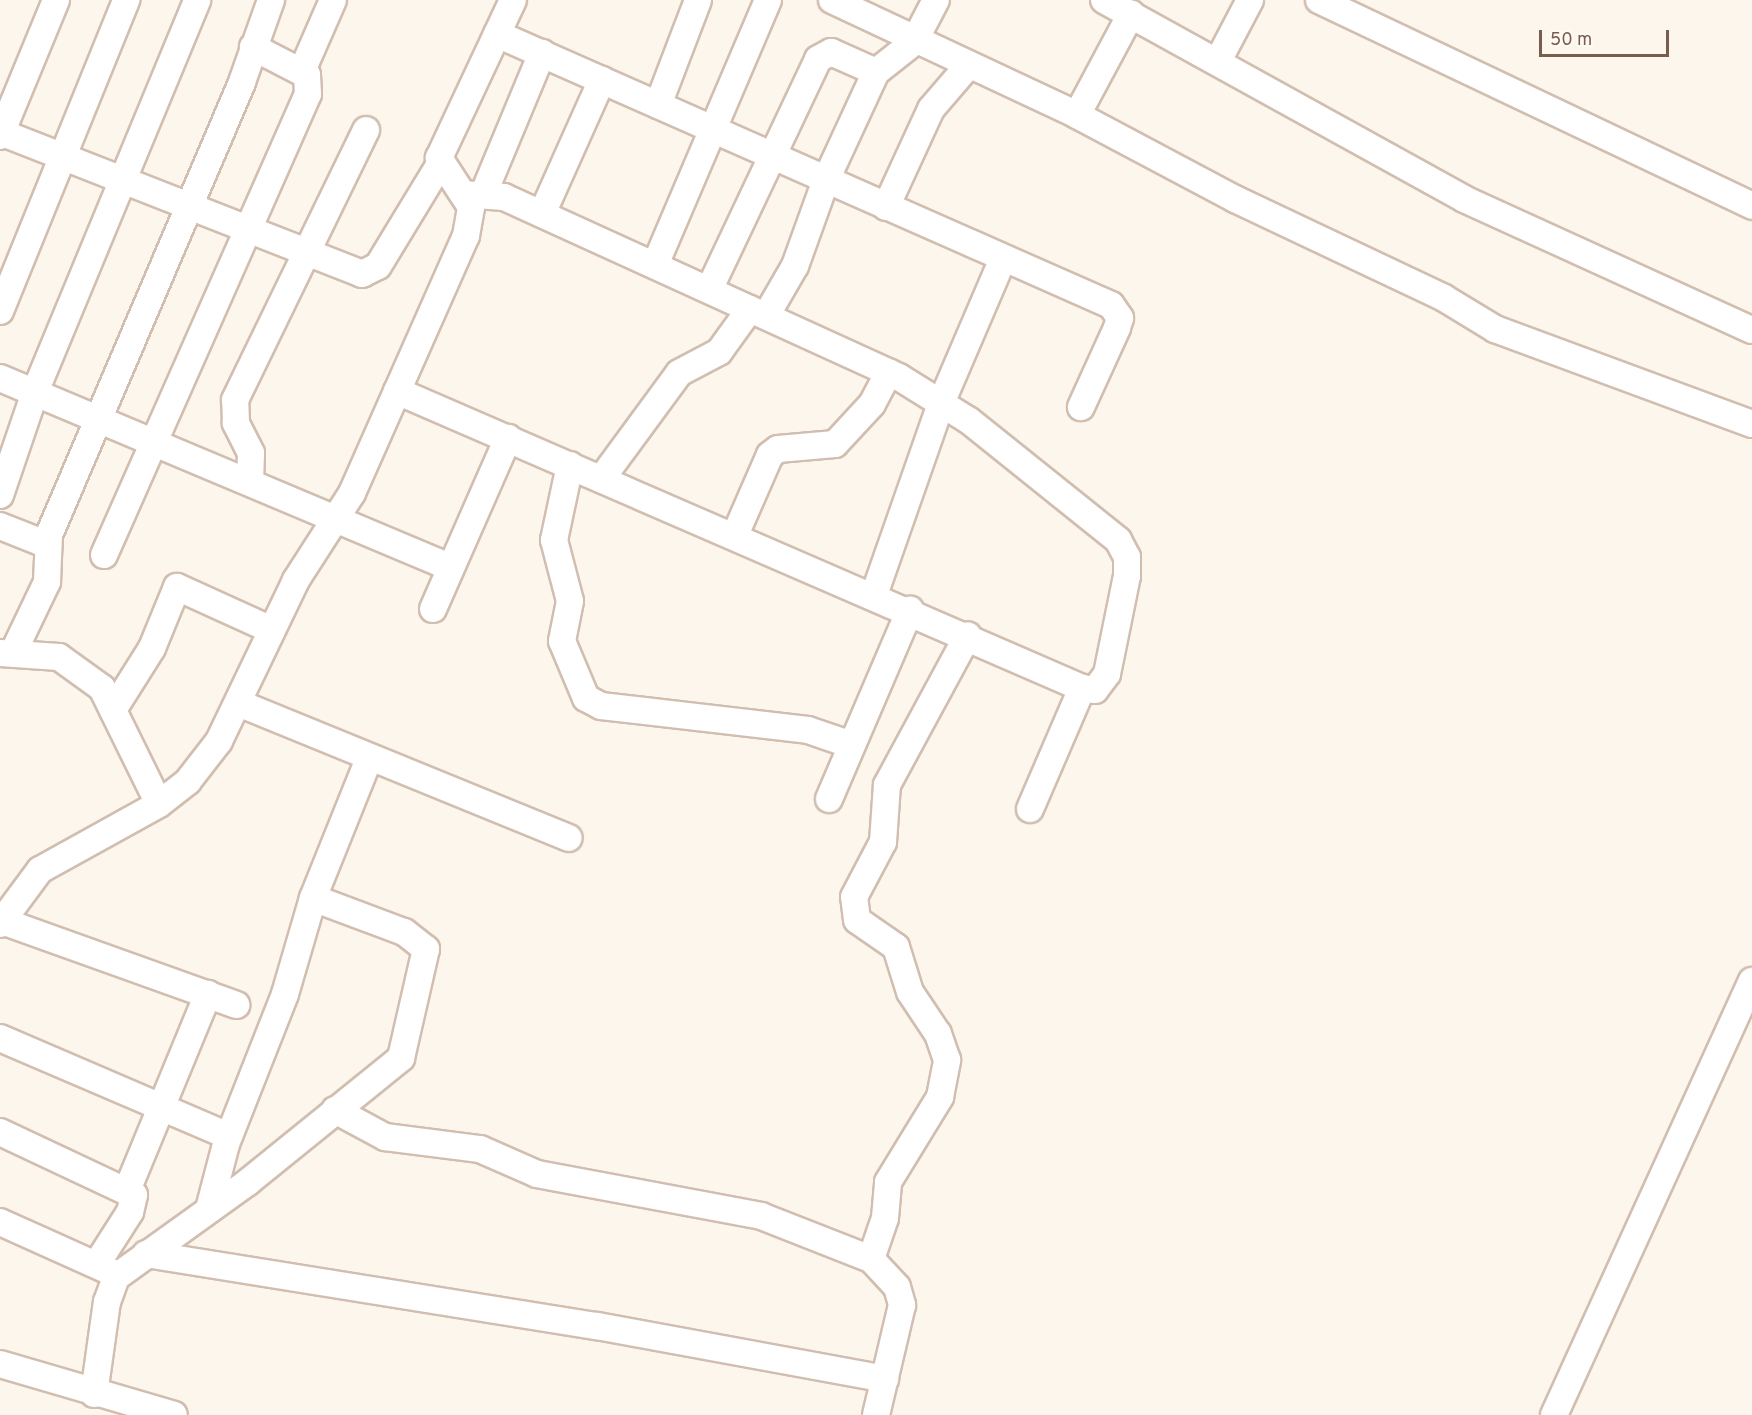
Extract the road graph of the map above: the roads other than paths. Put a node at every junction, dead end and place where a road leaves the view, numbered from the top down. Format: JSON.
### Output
{"nodes":[{"id":1,"x":56,"y":0,"type":"edge"},
{"id":2,"x":126,"y":0,"type":"edge"},
{"id":3,"x":197,"y":0,"type":"edge"},
{"id":4,"x":271,"y":0,"type":"edge"},
{"id":5,"x":333,"y":0,"type":"edge"},
{"id":6,"x":513,"y":0,"type":"edge"},
{"id":7,"x":698,"y":0,"type":"edge"},
{"id":8,"x":768,"y":0,"type":"edge"},
{"id":9,"x":832,"y":0,"type":"edge"},
{"id":10,"x":936,"y":0,"type":"edge"},
{"id":11,"x":1104,"y":0,"type":"edge"},
{"id":12,"x":1250,"y":0,"type":"edge"},
{"id":13,"x":1319,"y":0,"type":"edge"},
{"id":14,"x":1131,"y":14,"type":"junction"},
{"id":15,"x":497,"y":34,"type":"junction"},
{"id":16,"x":914,"y":42,"type":"junction"},
{"id":17,"x":253,"y":47,"type":"junction"},
{"id":18,"x":542,"y":54,"type":"junction"},
{"id":19,"x":1218,"y":61,"type":"junction"},
{"id":20,"x":968,"y":66,"type":"junction"},
{"id":21,"x":302,"y":70,"type":"junction"},
{"id":22,"x":876,"y":72,"type":"junction"},
{"id":23,"x":602,"y":80,"type":"junction"},
{"id":24,"x":658,"y":105,"type":"junction"},
{"id":25,"x":1077,"y":115,"type":"junction"},
{"id":26,"x":366,"y":130,"type":"dead end"},
{"id":27,"x":714,"y":131,"type":"junction"},
{"id":28,"x":0,"y":133,"type":"edge"},
{"id":29,"x":61,"y":156,"type":"junction"},
{"id":30,"x":772,"y":156,"type":"junction"},
{"id":31,"x":440,"y":164,"type":"junction"},
{"id":32,"x":826,"y":180,"type":"junction"},
{"id":33,"x":124,"y":181,"type":"junction"},
{"id":34,"x":474,"y":194,"type":"junction"},
{"id":35,"x":185,"y":205,"type":"junction"},
{"id":36,"x":1752,"y":206,"type":"edge"},
{"id":37,"x":886,"y":207,"type":"junction"},
{"id":38,"x":542,"y":214,"type":"junction"},
{"id":39,"x":245,"y":228,"type":"junction"},
{"id":40,"x":304,"y":252,"type":"junction"},
{"id":41,"x":1003,"y":259,"type":"junction"},
{"id":42,"x":655,"y":266,"type":"junction"},
{"id":43,"x":709,"y":290,"type":"junction"},
{"id":44,"x":0,"y":311,"type":"edge"},
{"id":45,"x":758,"y":313,"type":"junction"},
{"id":46,"x":1752,"y":330,"type":"edge"},
{"id":47,"x":889,"y":372,"type":"junction"},
{"id":48,"x":0,"y":378,"type":"edge"},
{"id":49,"x":397,"y":391,"type":"junction"},
{"id":50,"x":35,"y":392,"type":"junction"},
{"id":51,"x":942,"y":401,"type":"junction"},
{"id":52,"x":1081,"y":407,"type":"dead end"},
{"id":53,"x":96,"y":418,"type":"junction"},
{"id":54,"x":1752,"y":424,"type":"edge"},
{"id":55,"x":508,"y":438,"type":"junction"},
{"id":56,"x":155,"y":442,"type":"junction"},
{"id":57,"x":570,"y":465,"type":"junction"},
{"id":58,"x":602,"y":478,"type":"junction"},
{"id":59,"x":250,"y":482,"type":"junction"},
{"id":60,"x":0,"y":495,"type":"edge"},
{"id":61,"x":336,"y":517,"type":"junction"},
{"id":62,"x":0,"y":526,"type":"edge"},
{"id":63,"x":735,"y":535,"type":"junction"},
{"id":64,"x":48,"y":545,"type":"junction"},
{"id":65,"x":104,"y":555,"type":"dead end"},
{"id":66,"x":452,"y":568,"type":"junction"},
{"id":67,"x":874,"y":595,"type":"junction"},
{"id":68,"x":433,"y":609,"type":"dead end"},
{"id":69,"x":910,"y":610,"type":"junction"},
{"id":70,"x":272,"y":630,"type":"junction"},
{"id":71,"x":968,"y":635,"type":"junction"},
{"id":72,"x":6,"y":653,"type":"edge"},
{"id":73,"x":1082,"y":688,"type":"junction"},
{"id":74,"x":238,"y":703,"type":"junction"},
{"id":75,"x":113,"y":710,"type":"junction"},
{"id":76,"x":852,"y":745,"type":"junction"},
{"id":77,"x":369,"y":759,"type":"junction"},
{"id":78,"x":830,"y":799,"type":"dead end"},
{"id":79,"x":159,"y":804,"type":"junction"},
{"id":80,"x":1030,"y":809,"type":"dead end"},
{"id":81,"x":569,"y":838,"type":"dead end"},
{"id":82,"x":313,"y":898,"type":"junction"},
{"id":83,"x":1,"y":922,"type":"edge"},
{"id":84,"x":1752,"y":981,"type":"edge"},
{"id":85,"x":208,"y":994,"type":"junction"},
{"id":86,"x":236,"y":1005,"type":"dead end"},
{"id":87,"x":0,"y":1038,"type":"edge"},
{"id":88,"x":163,"y":1108,"type":"junction"},
{"id":89,"x":335,"y":1110,"type":"junction"},
{"id":90,"x":0,"y":1132,"type":"edge"},
{"id":91,"x":229,"y":1136,"type":"junction"},
{"id":92,"x":128,"y":1188,"type":"junction"},
{"id":93,"x":209,"y":1209,"type":"junction"},
{"id":94,"x":0,"y":1222,"type":"edge"},
{"id":95,"x":146,"y":1254,"type":"junction"},
{"id":96,"x":871,"y":1259,"type":"junction"},
{"id":97,"x":107,"y":1269,"type":"junction"},
{"id":98,"x":0,"y":1364,"type":"edge"},
{"id":99,"x":885,"y":1379,"type":"junction"},
{"id":100,"x":94,"y":1394,"type":"junction"},
{"id":101,"x":174,"y":1415,"type":"edge"},
{"id":102,"x":876,"y":1415,"type":"edge"},
{"id":103,"x":1554,"y":1415,"type":"edge"}],
"edges":[{"from":1,"to":28,"type":"street"},
{"from":2,"to":29,"type":"street"},
{"from":3,"to":33,"type":"street"},
{"from":4,"to":17,"type":"street"},
{"from":5,"to":21,"type":"street"},
{"from":6,"to":15,"type":"street"},
{"from":7,"to":24,"type":"street"},
{"from":8,"to":27,"type":"street"},
{"from":9,"to":16,"type":"street"},
{"from":10,"to":16,"type":"street"},
{"from":11,"to":14,"type":"street"},
{"from":12,"to":19,"type":"street"},
{"from":13,"to":36,"type":"street"},
{"from":14,"to":19,"type":"street"},
{"from":14,"to":25,"type":"street"},
{"from":15,"to":18,"type":"street"},
{"from":15,"to":31,"type":"street"},
{"from":16,"to":20,"type":"street"},
{"from":16,"to":22,"type":"street"},
{"from":17,"to":21,"type":"street"},
{"from":17,"to":35,"type":"street"},
{"from":18,"to":23,"type":"street"},
{"from":18,"to":34,"type":"street"},
{"from":19,"to":46,"type":"street"},
{"from":20,"to":25,"type":"street"},
{"from":20,"to":37,"type":"street"},
{"from":21,"to":39,"type":"street"},
{"from":22,"to":30,"type":"street"},
{"from":22,"to":32,"type":"street"},
{"from":23,"to":24,"type":"street"},
{"from":23,"to":38,"type":"street"},
{"from":24,"to":27,"type":"street"},
{"from":25,"to":54,"type":"street"},
{"from":26,"to":40,"type":"street"},
{"from":27,"to":30,"type":"street"},
{"from":27,"to":42,"type":"street"},
{"from":28,"to":29,"type":"street"},
{"from":29,"to":33,"type":"street"},
{"from":29,"to":44,"type":"street"},
{"from":30,"to":32,"type":"street"},
{"from":30,"to":43,"type":"street"},
{"from":31,"to":34,"type":"street"},
{"from":31,"to":40,"type":"street"},
{"from":32,"to":37,"type":"street"},
{"from":32,"to":45,"type":"street"},
{"from":33,"to":35,"type":"street"},
{"from":33,"to":50,"type":"street"},
{"from":34,"to":38,"type":"street"},
{"from":34,"to":49,"type":"street"},
{"from":35,"to":39,"type":"street"},
{"from":35,"to":53,"type":"street"},
{"from":37,"to":41,"type":"street"},
{"from":38,"to":42,"type":"street"},
{"from":39,"to":40,"type":"street"},
{"from":39,"to":56,"type":"street"},
{"from":40,"to":59,"type":"street"},
{"from":41,"to":51,"type":"street"},
{"from":41,"to":52,"type":"street"},
{"from":42,"to":43,"type":"street"},
{"from":43,"to":45,"type":"street"},
{"from":45,"to":47,"type":"street"},
{"from":45,"to":58,"type":"street"},
{"from":47,"to":51,"type":"street"},
{"from":47,"to":63,"type":"street"},
{"from":48,"to":50,"type":"street"},
{"from":49,"to":55,"type":"street"},
{"from":49,"to":61,"type":"street"},
{"from":50,"to":53,"type":"street"},
{"from":50,"to":60,"type":"street"},
{"from":51,"to":67,"type":"street"},
{"from":51,"to":73,"type":"street"},
{"from":53,"to":56,"type":"street"},
{"from":53,"to":64,"type":"street"},
{"from":55,"to":57,"type":"street"},
{"from":55,"to":66,"type":"street"},
{"from":56,"to":59,"type":"street"},
{"from":56,"to":65,"type":"street"},
{"from":57,"to":58,"type":"street"},
{"from":57,"to":76,"type":"street"},
{"from":58,"to":63,"type":"street"},
{"from":59,"to":61,"type":"street"},
{"from":61,"to":66,"type":"street"},
{"from":61,"to":70,"type":"street"},
{"from":62,"to":64,"type":"street"},
{"from":63,"to":67,"type":"street"},
{"from":64,"to":72,"type":"street"},
{"from":66,"to":68,"type":"street"},
{"from":67,"to":69,"type":"street"},
{"from":69,"to":71,"type":"street"},
{"from":69,"to":76,"type":"street"},
{"from":70,"to":74,"type":"street"},
{"from":70,"to":75,"type":"street"},
{"from":71,"to":73,"type":"street"},
{"from":71,"to":96,"type":"street"},
{"from":72,"to":75,"type":"street"},
{"from":73,"to":80,"type":"street"},
{"from":74,"to":77,"type":"street"},
{"from":74,"to":79,"type":"street"},
{"from":75,"to":79,"type":"street"},
{"from":76,"to":78,"type":"street"},
{"from":77,"to":81,"type":"street"},
{"from":77,"to":82,"type":"street"},
{"from":79,"to":83,"type":"street"},
{"from":82,"to":89,"type":"street"},
{"from":82,"to":91,"type":"street"},
{"from":83,"to":85,"type":"street"},
{"from":84,"to":103,"type":"street"},
{"from":85,"to":86,"type":"street"},
{"from":85,"to":88,"type":"street"},
{"from":87,"to":88,"type":"street"},
{"from":88,"to":91,"type":"street"},
{"from":88,"to":92,"type":"street"},
{"from":89,"to":93,"type":"street"},
{"from":89,"to":96,"type":"street"},
{"from":90,"to":92,"type":"street"},
{"from":91,"to":93,"type":"street"},
{"from":92,"to":97,"type":"street"},
{"from":93,"to":95,"type":"street"},
{"from":94,"to":97,"type":"street"},
{"from":95,"to":97,"type":"street"},
{"from":95,"to":99,"type":"street"},
{"from":96,"to":99,"type":"street"},
{"from":97,"to":100,"type":"street"},
{"from":98,"to":100,"type":"street"},
{"from":99,"to":102,"type":"street"},
{"from":100,"to":101,"type":"street"}]}
